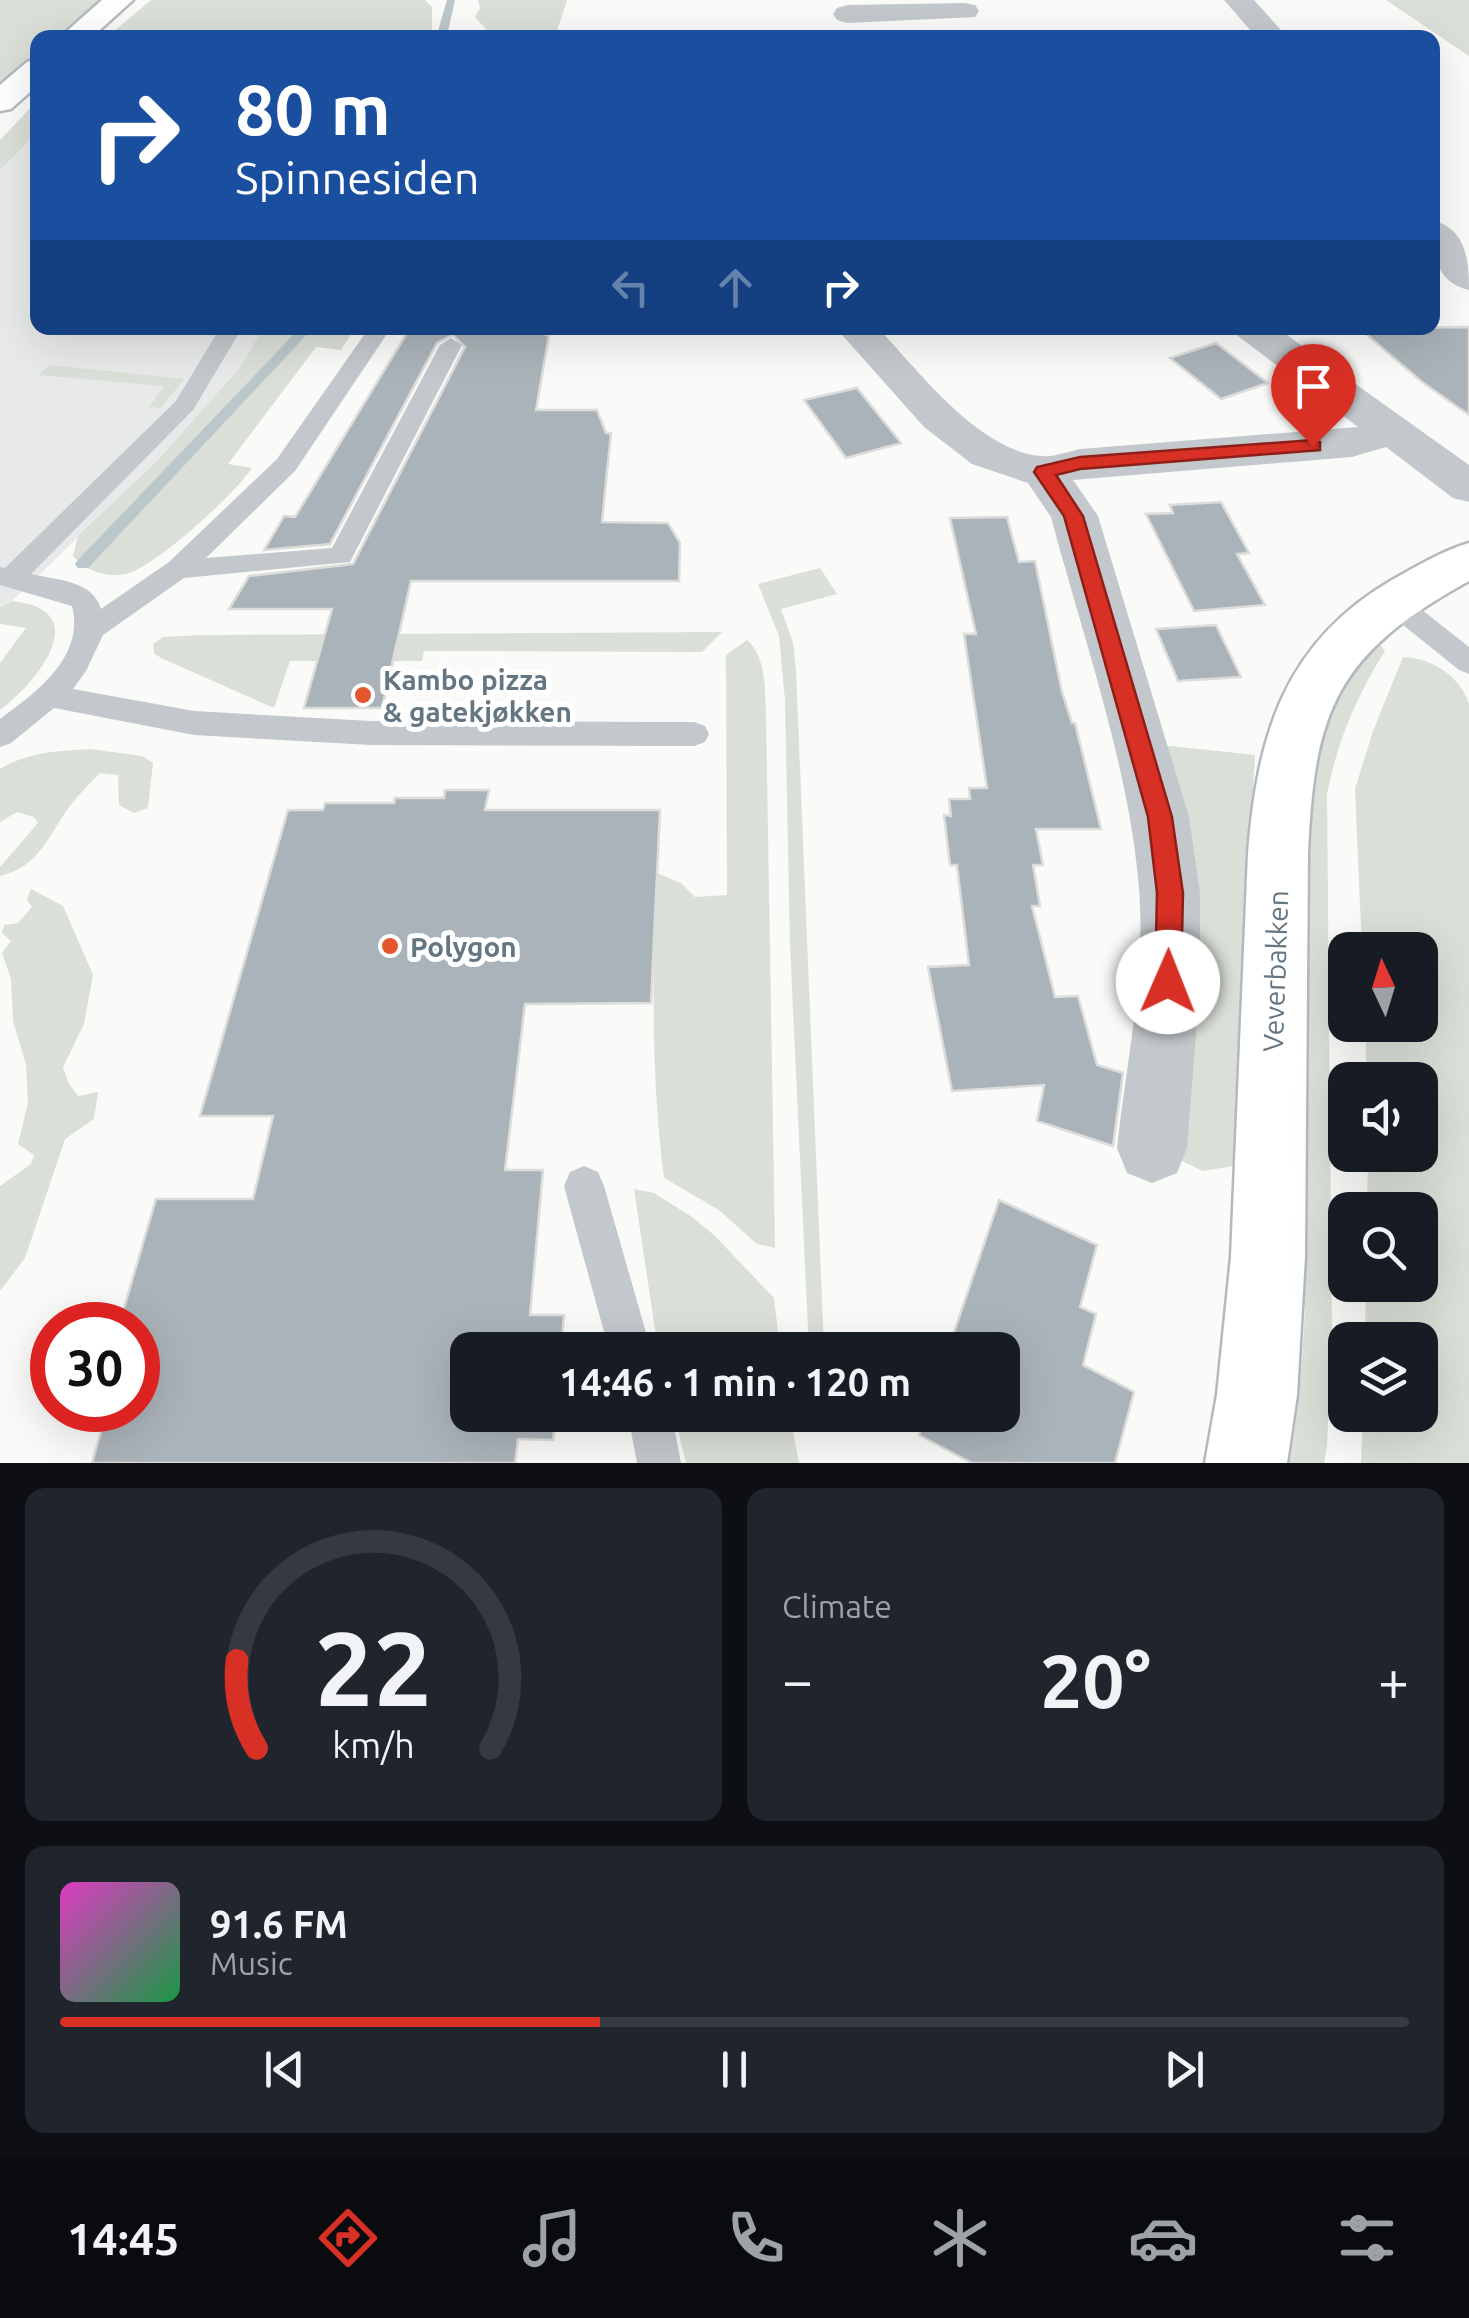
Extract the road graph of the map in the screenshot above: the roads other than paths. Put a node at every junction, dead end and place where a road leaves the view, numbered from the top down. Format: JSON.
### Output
{"nodes":[{"id":1,"x":119,"y":0,"type":"edge"},
{"id":2,"x":1238,"y":0,"type":"edge"},
{"id":3,"x":963,"y":5,"type":"edge"},
{"id":4,"x":847,"y":14,"type":"dead end"},
{"id":5,"x":83,"y":30,"type":"edge"},
{"id":6,"x":974,"y":30,"type":"edge"},
{"id":7,"x":1266,"y":30,"type":"edge"},
{"id":8,"x":30,"y":75,"type":"edge"},
{"id":9,"x":0,"y":102,"type":"edge"},
{"id":10,"x":1440,"y":241,"type":"edge"},
{"id":11,"x":1469,"y":279,"type":"edge"},
{"id":12,"x":227,"y":335,"type":"edge"},
{"id":13,"x":375,"y":335,"type":"edge"},
{"id":14,"x":863,"y":335,"type":"edge"},
{"id":15,"x":1262,"y":335,"type":"edge"},
{"id":16,"x":451,"y":345,"type":"dead end"},
{"id":17,"x":1393,"y":431,"type":"junction"},
{"id":18,"x":1044,"y":472,"type":"junction"},
{"id":19,"x":1469,"y":487,"type":"edge"},
{"id":20,"x":1469,"y":560,"type":"edge"},
{"id":21,"x":178,"y":569,"type":"junction"},
{"id":22,"x":6,"y":576,"type":"edge"},
{"id":23,"x":1392,"y":602,"type":"junction"},
{"id":24,"x":92,"y":629,"type":"junction"},
{"id":25,"x":1469,"y":662,"type":"edge"},
{"id":26,"x":49,"y":696,"type":"junction"},
{"id":27,"x":694,"y":734,"type":"dead end"},
{"id":28,"x":0,"y":735,"type":"edge"},
{"id":29,"x":1152,"y":1148,"type":"dead end"},
{"id":30,"x":584,"y":1186,"type":"dead end"},
{"id":31,"x":625,"y":1332,"type":"edge"},
{"id":32,"x":653,"y":1432,"type":"edge"},
{"id":33,"x":659,"y":1463,"type":"edge"},
{"id":34,"x":1246,"y":1463,"type":"edge"}],
"edges":[{"from":1,"to":5,"type":"street"},
{"from":2,"to":7,"type":"street"},
{"from":3,"to":4,"type":"street"},
{"from":3,"to":6,"type":"street"},
{"from":8,"to":9,"type":"street"},
{"from":10,"to":11,"type":"street"},
{"from":12,"to":22,"type":"lane"},
{"from":13,"to":21,"type":"lane"},
{"from":14,"to":18,"type":"street"},
{"from":15,"to":17,"type":"street"},
{"from":16,"to":21,"type":"lane"},
{"from":17,"to":18,"type":"street"},
{"from":17,"to":19,"type":"street"},
{"from":18,"to":29,"type":"street"},
{"from":20,"to":23,"type":"street","name":"Veverbakken"},
{"from":21,"to":24,"type":"lane"},
{"from":22,"to":24,"type":"lane"},
{"from":23,"to":25,"type":"lane"},
{"from":23,"to":34,"type":"street","name":"Veverbakken"},
{"from":24,"to":26,"type":"lane"},
{"from":26,"to":27,"type":"lane"},
{"from":26,"to":28,"type":"lane"},
{"from":30,"to":31,"type":"lane"},
{"from":32,"to":33,"type":"lane"}]}
